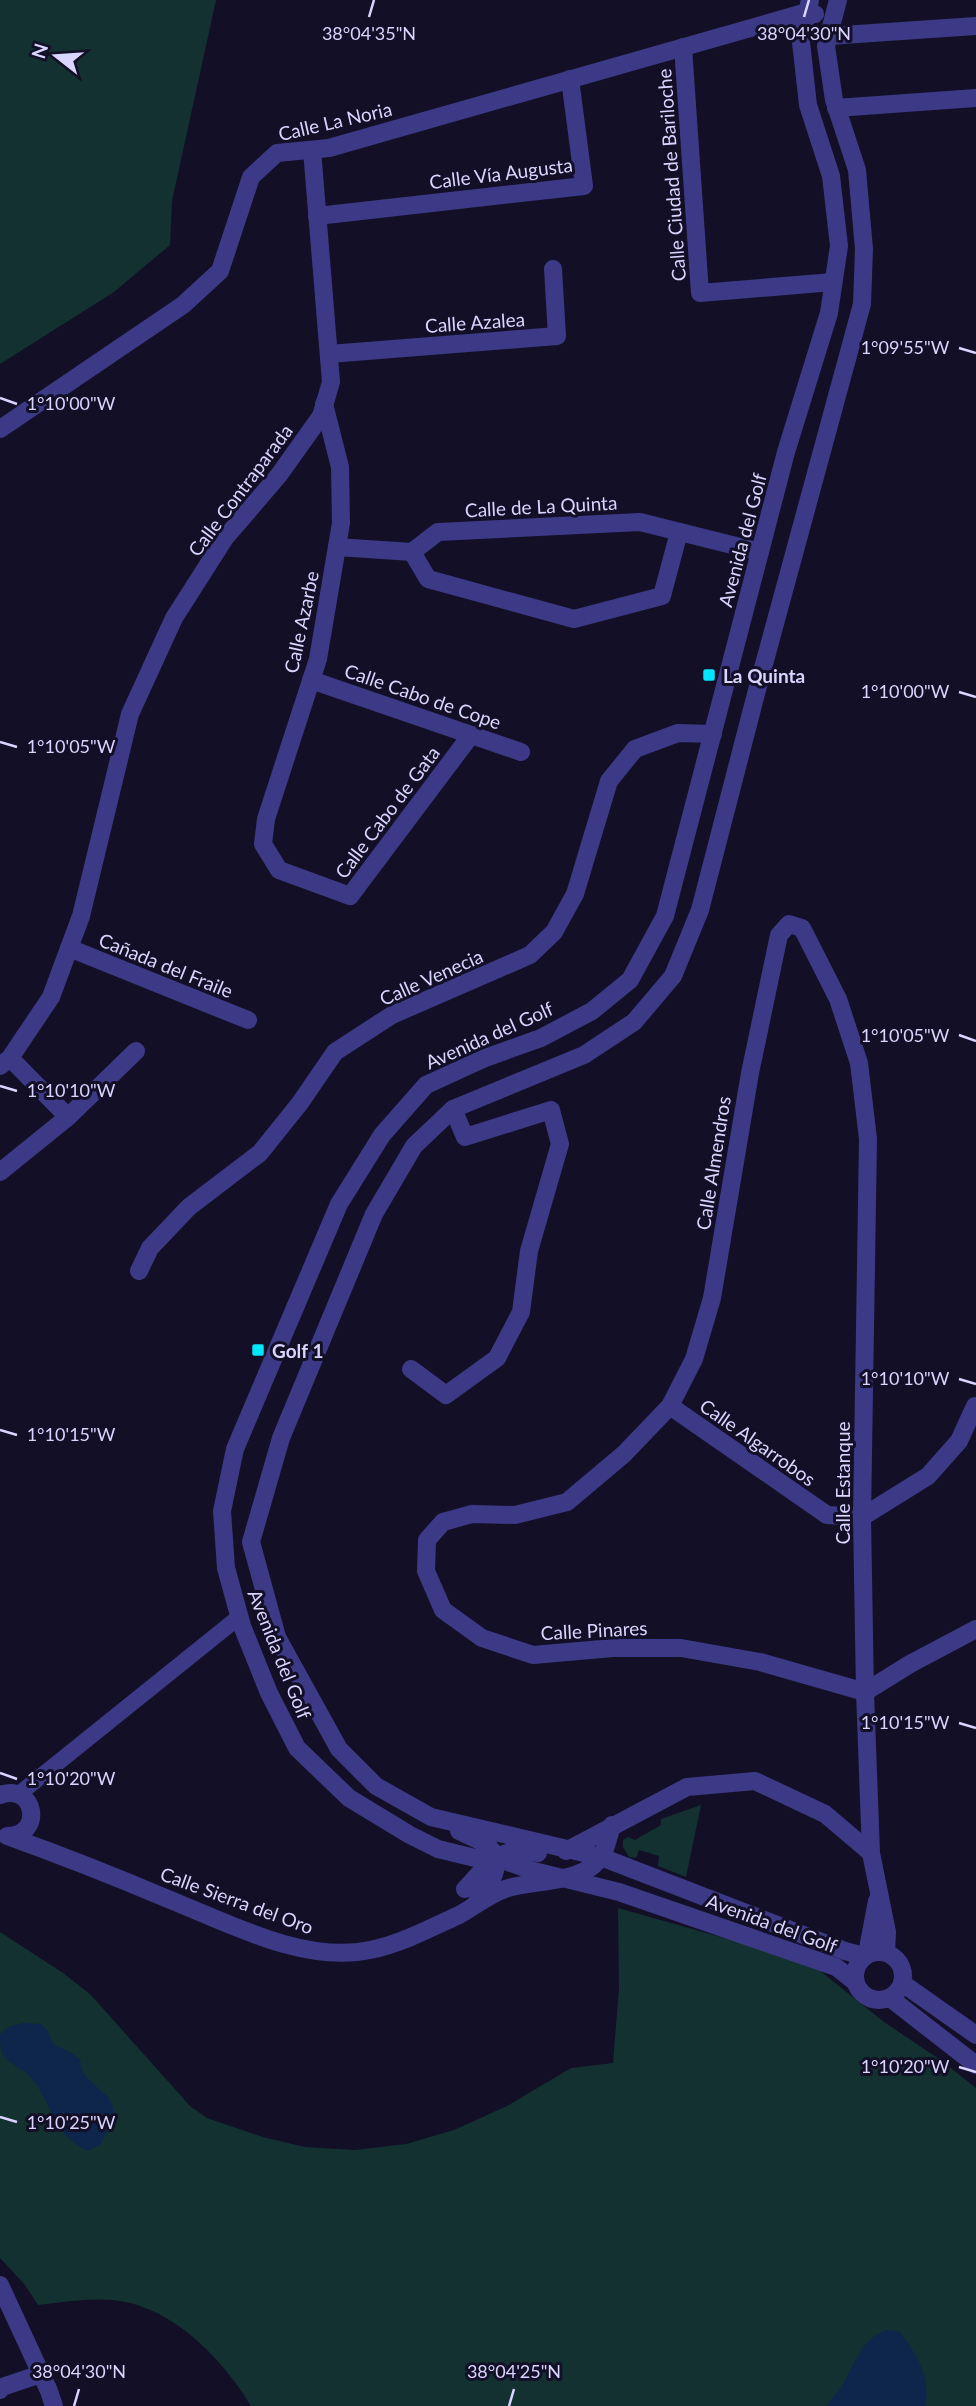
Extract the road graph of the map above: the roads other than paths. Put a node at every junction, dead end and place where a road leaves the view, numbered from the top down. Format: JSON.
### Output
{"nodes":[{"id":1,"x":808,"y":6,"type":"edge"},
{"id":2,"x":835,"y":9,"type":"edge"},
{"id":3,"x":976,"y":26,"type":"edge"},
{"id":4,"x":828,"y":36,"type":"junction"},
{"id":5,"x":683,"y":47,"type":"junction"},
{"id":6,"x":570,"y":79,"type":"junction"},
{"id":7,"x":976,"y":98,"type":"edge"},
{"id":8,"x":836,"y":108,"type":"junction"},
{"id":9,"x":312,"y":150,"type":"junction"},
{"id":10,"x":317,"y":216,"type":"junction"},
{"id":11,"x":553,"y":269,"type":"dead end"},
{"id":12,"x":833,"y":282,"type":"junction"},
{"id":13,"x":329,"y":354,"type":"junction"},
{"id":14,"x":324,"y":404,"type":"junction"},
{"id":15,"x":0,"y":429,"type":"edge"},
{"id":16,"x":679,"y":532,"type":"junction"},
{"id":17,"x":337,"y":547,"type":"junction"},
{"id":18,"x":412,"y":552,"type":"junction"},
{"id":19,"x":760,"y":552,"type":"junction"},
{"id":20,"x":311,"y":680,"type":"junction"},
{"id":21,"x":713,"y":734,"type":"junction"},
{"id":22,"x":471,"y":735,"type":"junction"},
{"id":23,"x":521,"y":752,"type":"dead end"},
{"id":24,"x":263,"y":844,"type":"joint"},
{"id":25,"x":789,"y":924,"type":"joint"},
{"id":26,"x":69,"y":948,"type":"junction"},
{"id":27,"x":248,"y":1020,"type":"dead end"},
{"id":28,"x":136,"y":1052,"type":"dead end"},
{"id":29,"x":5,"y":1062,"type":"edge"},
{"id":30,"x":453,"y":1109,"type":"junction"},
{"id":31,"x":68,"y":1117,"type":"junction"},
{"id":32,"x":0,"y":1172,"type":"edge"},
{"id":33,"x":139,"y":1271,"type":"dead end"},
{"id":34,"x":411,"y":1368,"type":"dead end"},
{"id":35,"x":670,"y":1406,"type":"junction"},
{"id":36,"x":975,"y":1406,"type":"edge"},
{"id":37,"x":862,"y":1517,"type":"junction"},
{"id":38,"x":239,"y":1617,"type":"junction"},
{"id":39,"x":976,"y":1629,"type":"edge"},
{"id":40,"x":865,"y":1692,"type":"junction"},
{"id":41,"x":8,"y":1791,"type":"edge"},
{"id":42,"x":431,"y":1818,"type":"junction"},
{"id":43,"x":31,"y":1819,"type":"junction"},
{"id":44,"x":612,"y":1825,"type":"junction"},
{"id":45,"x":5,"y":1835,"type":"edge"},
{"id":46,"x":438,"y":1849,"type":"junction"},
{"id":47,"x":571,"y":1849,"type":"junction"},
{"id":48,"x":57,"y":1853,"type":"junction"},
{"id":49,"x":870,"y":1853,"type":"junction"},
{"id":50,"x":601,"y":1857,"type":"junction"},
{"id":51,"x":496,"y":1858,"type":"junction"},
{"id":52,"x":567,"y":1878,"type":"junction"},
{"id":53,"x":879,"y":1894,"type":"junction"},
{"id":54,"x":470,"y":1896,"type":"junction"},
{"id":55,"x":886,"y":1952,"type":"junction"},
{"id":56,"x":866,"y":1955,"type":"junction"},
{"id":57,"x":855,"y":1981,"type":"junction"},
{"id":58,"x":902,"y":1983,"type":"junction"},
{"id":59,"x":890,"y":1998,"type":"junction"},
{"id":60,"x":976,"y":2035,"type":"edge"},
{"id":61,"x":976,"y":2065,"type":"edge"},
{"id":62,"x":0,"y":2285,"type":"edge"},
{"id":63,"x":41,"y":2374,"type":"junction"},
{"id":64,"x":0,"y":2390,"type":"edge"},
{"id":65,"x":54,"y":2406,"type":"edge"}],
"edges":[{"from":1,"to":2,"type":"street","name":"Calle La Noria"},
{"from":1,"to":5,"type":"street","name":"Calle La Noria"},
{"from":1,"to":12,"type":"street","name":"Avenida del Golf"},
{"from":2,"to":4,"type":"street","name":"Avenida del Golf"},
{"from":3,"to":4,"type":"street"},
{"from":4,"to":8,"type":"street","name":"Avenida del Golf"},
{"from":5,"to":6,"type":"street","name":"Calle La Noria"},
{"from":5,"to":12,"type":"street","name":"Calle Ciudad de Bariloche"},
{"from":6,"to":9,"type":"street","name":"Calle La Noria"},
{"from":6,"to":10,"type":"street","name":"Calle Vía Augusta"},
{"from":7,"to":8,"type":"street"},
{"from":8,"to":30,"type":"street","name":"Avenida del Golf"},
{"from":9,"to":10,"type":"street","name":"Calle Contraparada"},
{"from":9,"to":15,"type":"street","name":"Calle La Noria"},
{"from":10,"to":13,"type":"street","name":"Calle Contraparada"},
{"from":11,"to":13,"type":"street","name":"Calle Azalea"},
{"from":12,"to":19,"type":"street","name":"Avenida del Golf"},
{"from":13,"to":14,"type":"street","name":"Calle Contraparada"},
{"from":14,"to":17,"type":"street","name":"Calle Azarbe"},
{"from":14,"to":26,"type":"street","name":"Calle Contraparada"},
{"from":16,"to":18,"type":"street","name":"Calle de La Quinta"},
{"from":16,"to":18,"type":"street"},
{"from":16,"to":19,"type":"street","name":"Calle de La Quinta"},
{"from":17,"to":18,"type":"street"},
{"from":17,"to":20,"type":"street","name":"Calle Azarbe"},
{"from":19,"to":21,"type":"street","name":"Avenida del Golf"},
{"from":20,"to":22,"type":"street","name":"Calle Cabo de Cope"},
{"from":20,"to":24,"type":"street","name":"Calle Azarbe"},
{"from":21,"to":33,"type":"street","name":"Calle Venecia"},
{"from":21,"to":38,"type":"street","name":"Avenida del Golf"},
{"from":22,"to":23,"type":"street","name":"Calle Cabo de Cope"},
{"from":22,"to":24,"type":"street","name":"Calle Cabo de Gata"},
{"from":25,"to":35,"type":"street","name":"Calle Almendros"},
{"from":25,"to":37,"type":"street","name":"Calle Estanque"},
{"from":26,"to":27,"type":"street","name":"Cañada del Fraile"},
{"from":26,"to":29,"type":"street","name":"Calle Contraparada"},
{"from":28,"to":31,"type":"street"},
{"from":29,"to":31,"type":"street"},
{"from":30,"to":34,"type":"street"},
{"from":30,"to":42,"type":"street","name":"Avenida del Golf"},
{"from":31,"to":32,"type":"street"},
{"from":35,"to":37,"type":"street","name":"Calle Algarrobos"},
{"from":35,"to":40,"type":"street","name":"Calle Pinares"},
{"from":36,"to":37,"type":"street"},
{"from":37,"to":40,"type":"street","name":"Calle Estanque"},
{"from":38,"to":41,"type":"street"},
{"from":38,"to":46,"type":"street","name":"Avenida del Golf"},
{"from":39,"to":40,"type":"street"},
{"from":40,"to":49,"type":"street","name":"Calle Estanque"},
{"from":41,"to":43,"type":"street"},
{"from":42,"to":47,"type":"street","name":"Avenida del Golf"},
{"from":42,"to":51,"type":"street"},
{"from":43,"to":45,"type":"street"},
{"from":43,"to":48,"type":"street"},
{"from":44,"to":47,"type":"street"},
{"from":44,"to":49,"type":"street"},
{"from":44,"to":50,"type":"street"},
{"from":45,"to":48,"type":"street","name":"Calle Sierra del Oro"},
{"from":46,"to":51,"type":"street","name":"Avenida del Golf"},
{"from":46,"to":54,"type":"street"},
{"from":47,"to":50,"type":"street","name":"Avenida del Golf"},
{"from":47,"to":51,"type":"street"},
{"from":48,"to":54,"type":"street","name":"Calle Sierra del Oro"},
{"from":49,"to":53,"type":"street","name":"Calle Estanque"},
{"from":50,"to":52,"type":"street"},
{"from":50,"to":56,"type":"street","name":"Avenida del Golf"},
{"from":51,"to":52,"type":"street","name":"Avenida del Golf"},
{"from":51,"to":54,"type":"street"},
{"from":52,"to":54,"type":"street","name":"Calle Sierra del Oro"},
{"from":52,"to":57,"type":"street","name":"Avenida del Golf"},
{"from":53,"to":55,"type":"street","name":"Calle Estanque"},
{"from":53,"to":56,"type":"street","name":"Calle Estanque"},
{"from":55,"to":56,"type":"street"},
{"from":55,"to":58,"type":"street"},
{"from":56,"to":57,"type":"street"},
{"from":57,"to":59,"type":"street"},
{"from":58,"to":59,"type":"street"},
{"from":58,"to":60,"type":"street"},
{"from":59,"to":61,"type":"street"},
{"from":62,"to":63,"type":"street"},
{"from":63,"to":64,"type":"street"},
{"from":63,"to":65,"type":"street"}]}
